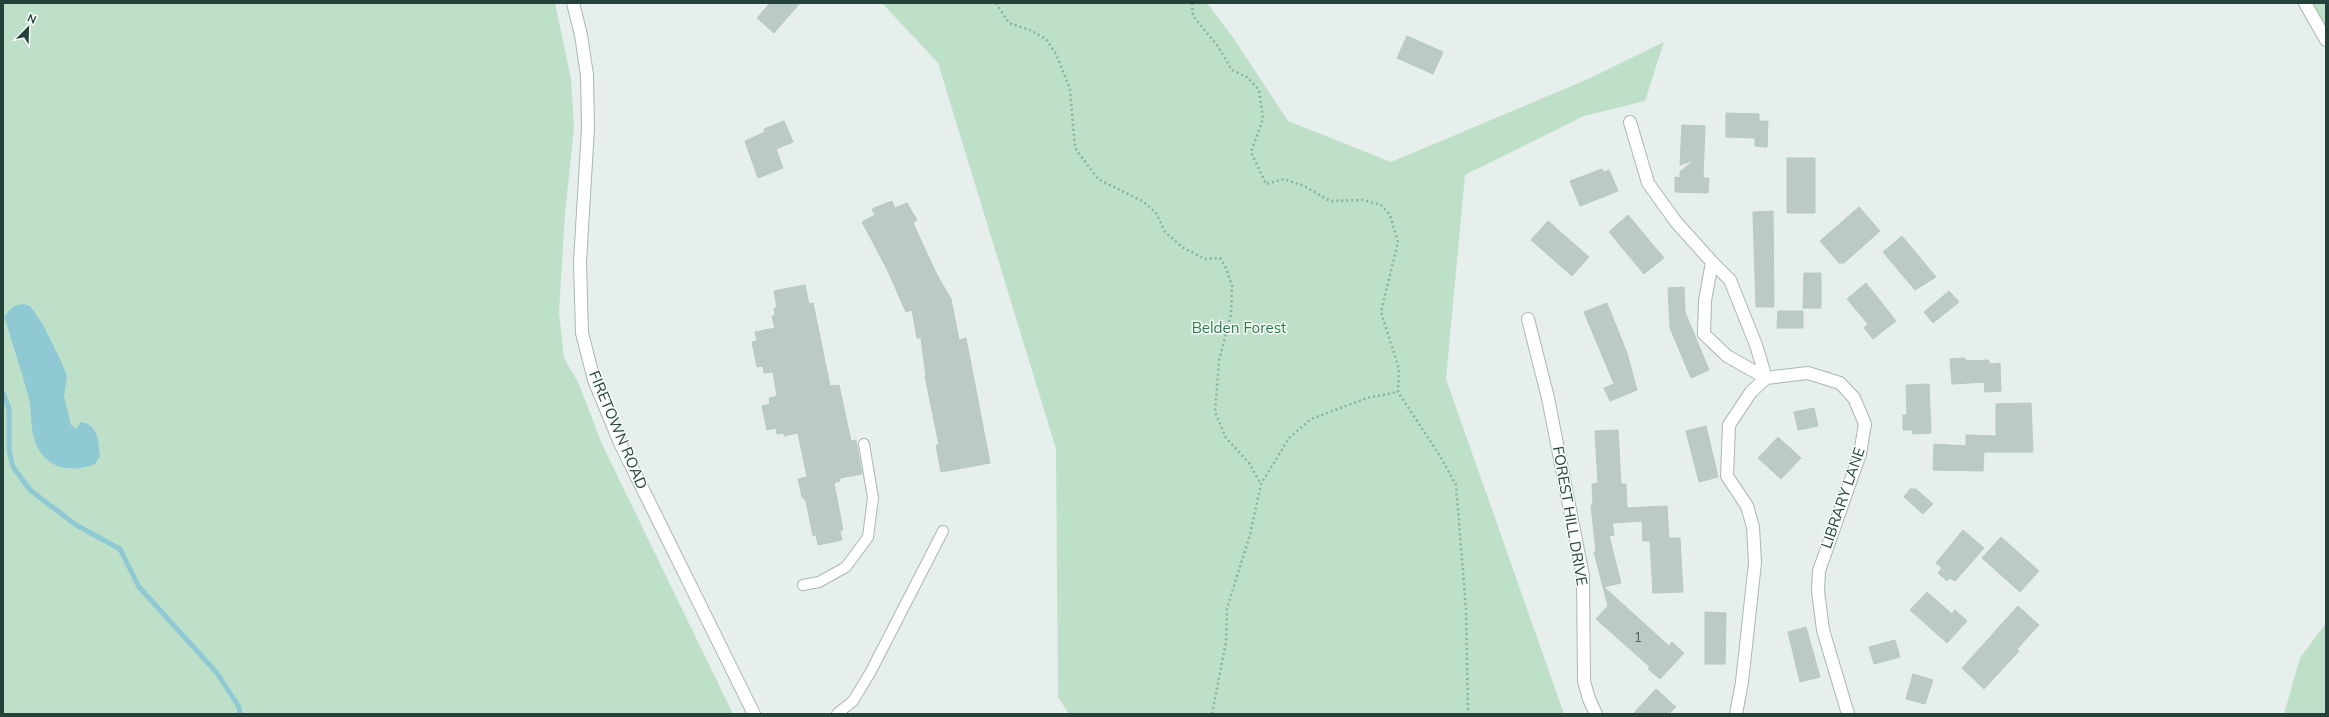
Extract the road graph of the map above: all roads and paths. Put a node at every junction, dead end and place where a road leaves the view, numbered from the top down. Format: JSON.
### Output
{"nodes":[{"id":1,"x":573,"y":3,"type":"edge"},
{"id":2,"x":996,"y":3,"type":"edge"},
{"id":3,"x":1192,"y":3,"type":"edge"},
{"id":4,"x":2305,"y":3,"type":"edge"},
{"id":5,"x":2326,"y":40,"type":"edge"},
{"id":6,"x":1630,"y":122,"type":"dead end"},
{"id":7,"x":1712,"y":262,"type":"junction"},
{"id":8,"x":1528,"y":319,"type":"dead end"},
{"id":9,"x":1766,"y":378,"type":"junction"},
{"id":10,"x":1398,"y":392,"type":"junction"},
{"id":11,"x":864,"y":444,"type":"dead end"},
{"id":12,"x":1261,"y":484,"type":"junction"},
{"id":13,"x":943,"y":531,"type":"dead end"},
{"id":14,"x":804,"y":585,"type":"dead end"},
{"id":15,"x":754,"y":714,"type":"edge"},
{"id":16,"x":837,"y":714,"type":"edge"},
{"id":17,"x":1212,"y":714,"type":"edge"},
{"id":18,"x":1468,"y":714,"type":"edge"},
{"id":19,"x":1596,"y":714,"type":"edge"},
{"id":20,"x":1736,"y":714,"type":"edge"},
{"id":21,"x":1848,"y":714,"type":"edge"}],
"edges":[{"from":1,"to":15,"type":"street","name":"FIRETOWN ROAD"},
{"from":2,"to":12,"type":"path"},
{"from":3,"to":10,"type":"path"},
{"from":4,"to":5,"type":"street"},
{"from":6,"to":7,"type":"street"},
{"from":7,"to":9,"type":"street"},
{"from":7,"to":9,"type":"street"},
{"from":8,"to":19,"type":"street","name":"FOREST HILL DRIVE"},
{"from":9,"to":20,"type":"street"},
{"from":9,"to":21,"type":"street","name":"LIBRARY LANE"},
{"from":10,"to":12,"type":"path"},
{"from":10,"to":18,"type":"path"},
{"from":11,"to":14,"type":"lane"},
{"from":12,"to":17,"type":"path"},
{"from":13,"to":16,"type":"lane"}]}
